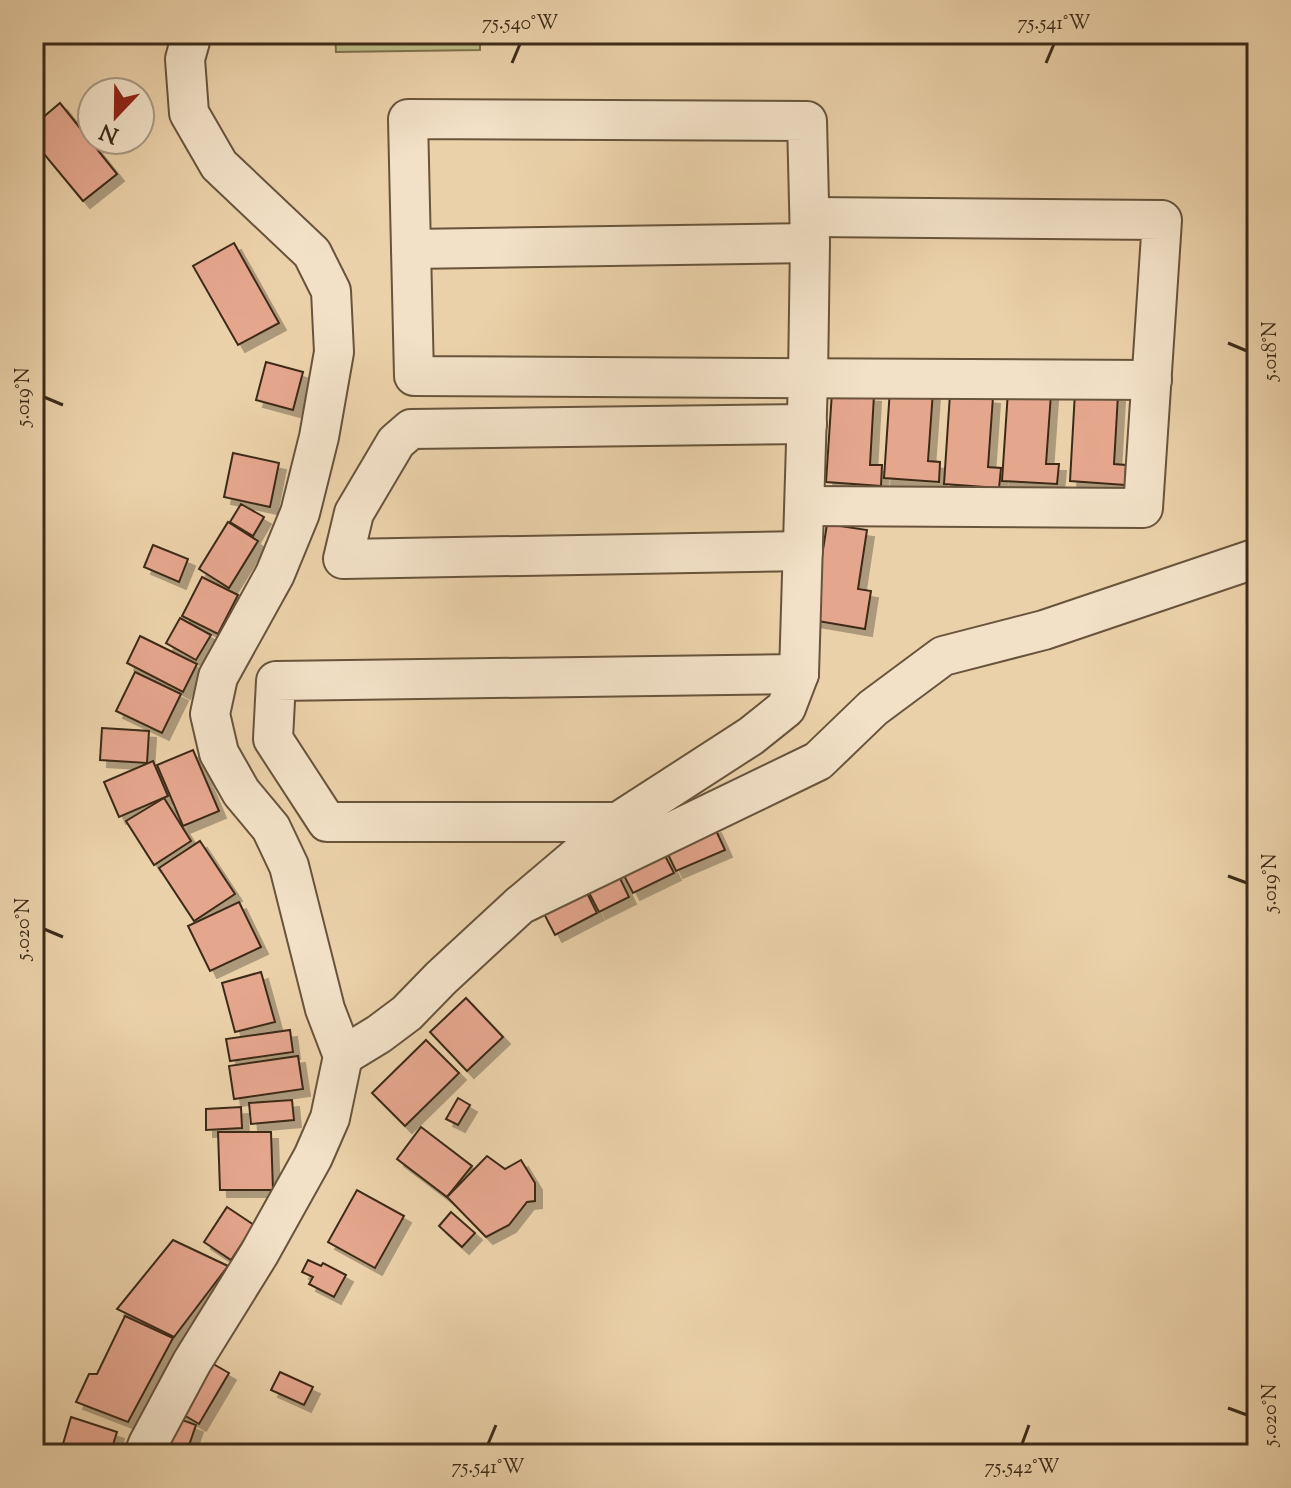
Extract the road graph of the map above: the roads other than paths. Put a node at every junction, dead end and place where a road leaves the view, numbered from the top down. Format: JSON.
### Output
{"nodes":[{"id":1,"x":192,"y":34,"type":"edge"},
{"id":2,"x":810,"y":230,"type":"junction"},
{"id":3,"x":411,"y":249,"type":"junction"},
{"id":4,"x":808,"y":378,"type":"junction"},
{"id":5,"x":1152,"y":380,"type":"junction"},
{"id":6,"x":807,"y":424,"type":"junction"},
{"id":7,"x":805,"y":506,"type":"junction"},
{"id":8,"x":803,"y":551,"type":"junction"},
{"id":9,"x":1257,"y":558,"type":"edge"},
{"id":10,"x":799,"y":674,"type":"junction"},
{"id":11,"x":618,"y":822,"type":"junction"},
{"id":12,"x":520,"y":905,"type":"junction"},
{"id":13,"x":343,"y":1056,"type":"junction"},
{"id":14,"x":144,"y":1454,"type":"edge"}],
"edges":[{"from":1,"to":13,"type":"street"},
{"from":2,"to":3,"type":"street"},
{"from":2,"to":3,"type":"street"},
{"from":2,"to":4,"type":"street"},
{"from":2,"to":5,"type":"street"},
{"from":3,"to":4,"type":"street"},
{"from":4,"to":5,"type":"street"},
{"from":4,"to":6,"type":"street"},
{"from":5,"to":7,"type":"street"},
{"from":6,"to":7,"type":"street"},
{"from":6,"to":8,"type":"street"},
{"from":7,"to":8,"type":"street"},
{"from":8,"to":10,"type":"street"},
{"from":9,"to":12,"type":"street"},
{"from":10,"to":11,"type":"street"},
{"from":10,"to":11,"type":"street"},
{"from":11,"to":12,"type":"street"},
{"from":12,"to":13,"type":"street"},
{"from":13,"to":14,"type":"street"}]}
